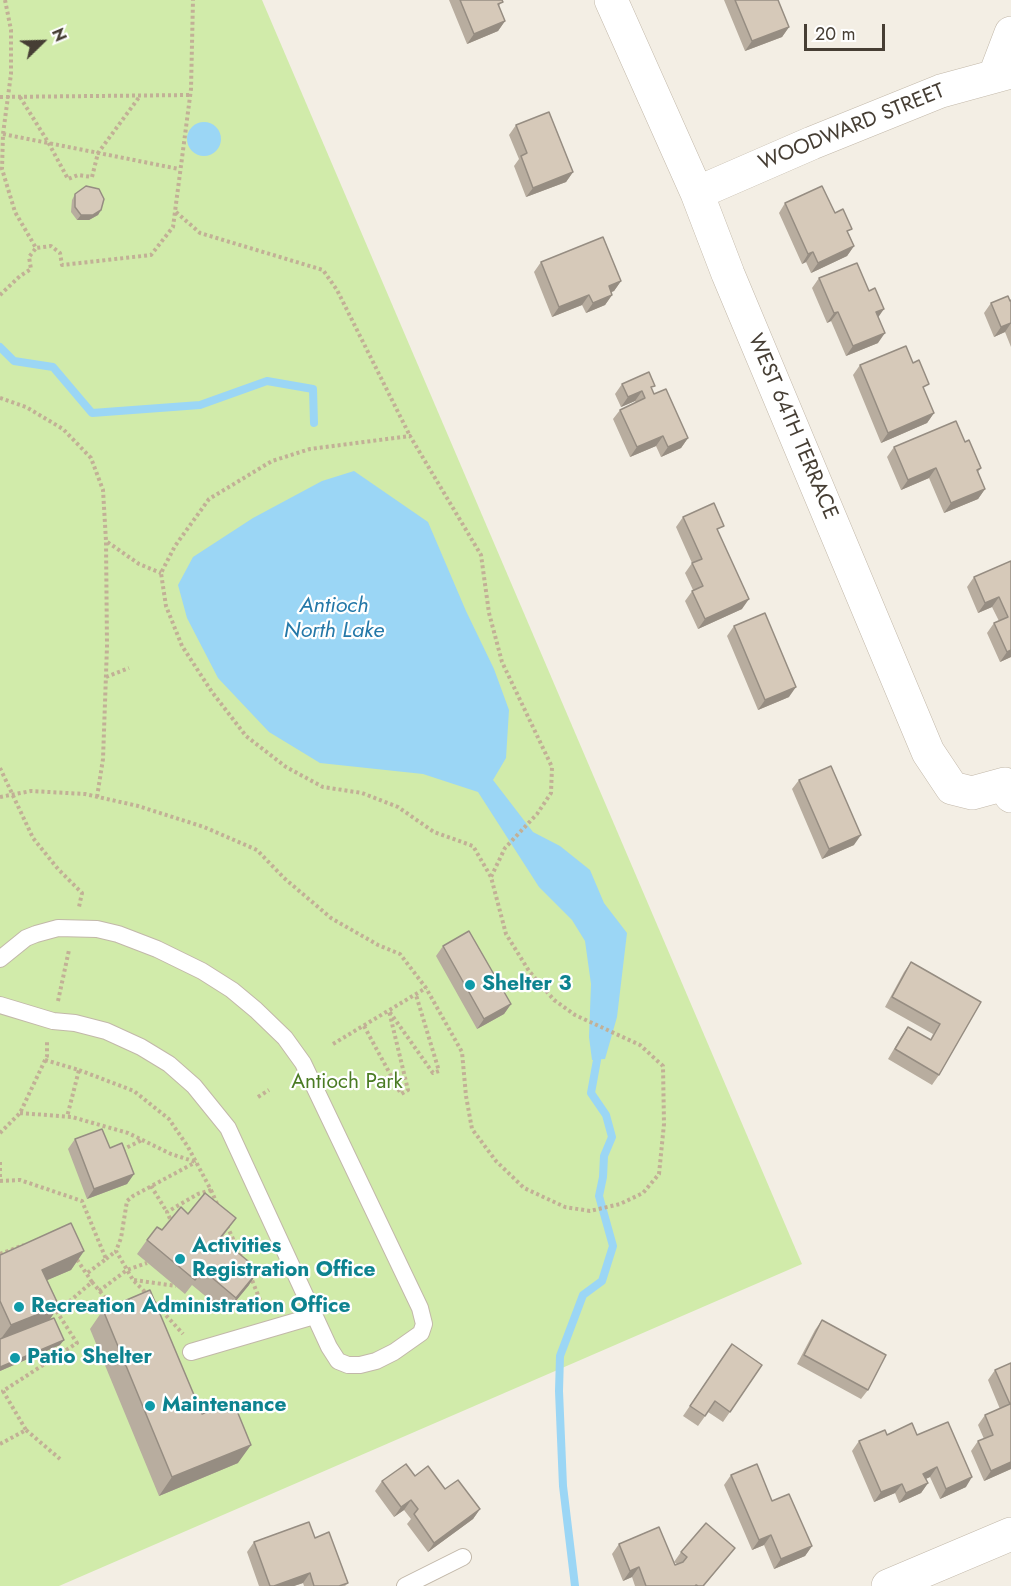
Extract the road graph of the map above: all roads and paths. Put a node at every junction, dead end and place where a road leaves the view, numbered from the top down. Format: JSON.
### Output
{"nodes":[{"id":1,"x":5,"y":0,"type":"edge"},
{"id":2,"x":193,"y":0,"type":"edge"},
{"id":3,"x":611,"y":0,"type":"edge"},
{"id":4,"x":1011,"y":33,"type":"edge"},
{"id":5,"x":1003,"y":74,"type":"edge"},
{"id":6,"x":190,"y":95,"type":"junction"},
{"id":7,"x":140,"y":96,"type":"junction"},
{"id":8,"x":0,"y":97,"type":"edge"},
{"id":9,"x":8,"y":97,"type":"junction"},
{"id":10,"x":20,"y":97,"type":"junction"},
{"id":11,"x":3,"y":134,"type":"junction"},
{"id":12,"x":48,"y":142,"type":"junction"},
{"id":13,"x":98,"y":153,"type":"junction"},
{"id":14,"x":179,"y":170,"type":"junction"},
{"id":15,"x":697,"y":193,"type":"junction"},
{"id":16,"x":176,"y":211,"type":"junction"},
{"id":17,"x":36,"y":248,"type":"junction"},
{"id":18,"x":0,"y":295,"type":"edge"},
{"id":19,"x":0,"y":398,"type":"edge"},
{"id":20,"x":410,"y":436,"type":"junction"},
{"id":21,"x":106,"y":541,"type":"junction"},
{"id":22,"x":161,"y":573,"type":"junction"},
{"id":23,"x":129,"y":668,"type":"dead end"},
{"id":24,"x":106,"y":678,"type":"junction"},
{"id":25,"x":1009,"y":787,"type":"edge"},
{"id":26,"x":0,"y":797,"type":"edge"},
{"id":27,"x":97,"y":797,"type":"junction"},
{"id":28,"x":491,"y":877,"type":"junction"},
{"id":29,"x":0,"y":959,"type":"edge"},
{"id":30,"x":426,"y":988,"type":"junction"},
{"id":31,"x":416,"y":995,"type":"junction"},
{"id":32,"x":0,"y":1005,"type":"edge"},
{"id":33,"x":389,"y":1011,"type":"junction"},
{"id":34,"x":364,"y":1026,"type":"junction"},
{"id":35,"x":333,"y":1044,"type":"dead end"},
{"id":36,"x":45,"y":1059,"type":"dead end"},
{"id":37,"x":79,"y":1070,"type":"junction"},
{"id":38,"x":270,"y":1090,"type":"dead end"},
{"id":39,"x":258,"y":1097,"type":"dead end"},
{"id":40,"x":20,"y":1113,"type":"dead end"},
{"id":41,"x":67,"y":1117,"type":"junction"},
{"id":42,"x":143,"y":1140,"type":"junction"},
{"id":43,"x":112,"y":1155,"type":"edge"},
{"id":44,"x":196,"y":1161,"type":"junction"},
{"id":45,"x":0,"y":1162,"type":"edge"},
{"id":46,"x":0,"y":1181,"type":"edge"},
{"id":47,"x":151,"y":1186,"type":"junction"},
{"id":48,"x":211,"y":1190,"type":"junction"},
{"id":49,"x":220,"y":1211,"type":"edge"},
{"id":50,"x":167,"y":1212,"type":"junction"},
{"id":51,"x":171,"y":1221,"type":"edge"},
{"id":52,"x":225,"y":1222,"type":"edge"},
{"id":53,"x":32,"y":1241,"type":"edge"},
{"id":54,"x":71,"y":1251,"type":"edge"},
{"id":55,"x":116,"y":1251,"type":"junction"},
{"id":56,"x":0,"y":1254,"type":"edge"},
{"id":57,"x":106,"y":1259,"type":"junction"},
{"id":58,"x":147,"y":1263,"type":"dead end"},
{"id":59,"x":245,"y":1264,"type":"edge"},
{"id":60,"x":127,"y":1270,"type":"junction"},
{"id":61,"x":87,"y":1274,"type":"junction"},
{"id":62,"x":250,"y":1274,"type":"edge"},
{"id":63,"x":133,"y":1280,"type":"junction"},
{"id":64,"x":92,"y":1282,"type":"junction"},
{"id":65,"x":176,"y":1286,"type":"edge"},
{"id":66,"x":99,"y":1291,"type":"junction"},
{"id":67,"x":129,"y":1304,"type":"edge"},
{"id":68,"x":314,"y":1316,"type":"junction"},
{"id":69,"x":268,"y":1329,"type":"junction"},
{"id":70,"x":181,"y":1332,"type":"dead end"},
{"id":71,"x":191,"y":1352,"type":"dead end"},
{"id":72,"x":1,"y":1389,"type":"edge"},
{"id":73,"x":26,"y":1430,"type":"junction"},
{"id":74,"x":0,"y":1443,"type":"edge"},
{"id":75,"x":60,"y":1460,"type":"dead end"},
{"id":76,"x":1011,"y":1534,"type":"edge"},
{"id":77,"x":463,"y":1557,"type":"dead end"},
{"id":78,"x":405,"y":1586,"type":"edge"},
{"id":79,"x":888,"y":1586,"type":"edge"}],
"edges":[{"from":1,"to":9,"type":"path"},
{"from":2,"to":6,"type":"path"},
{"from":3,"to":15,"type":"street","name":"WEST 64TH TERRACE"},
{"from":4,"to":5,"type":"street"},
{"from":5,"to":15,"type":"street","name":"WOODWARD STREET"},
{"from":6,"to":7,"type":"path"},
{"from":6,"to":14,"type":"path"},
{"from":7,"to":10,"type":"path"},
{"from":7,"to":13,"type":"path"},
{"from":8,"to":9,"type":"path"},
{"from":9,"to":10,"type":"path"},
{"from":9,"to":11,"type":"path"},
{"from":10,"to":12,"type":"path"},
{"from":11,"to":12,"type":"path"},
{"from":11,"to":17,"type":"path"},
{"from":12,"to":13,"type":"path"},
{"from":12,"to":13,"type":"path"},
{"from":13,"to":14,"type":"path"},
{"from":14,"to":16,"type":"path"},
{"from":15,"to":25,"type":"street","name":"WEST 64TH TERRACE"},
{"from":16,"to":17,"type":"path"},
{"from":16,"to":20,"type":"path"},
{"from":17,"to":18,"type":"path"},
{"from":19,"to":21,"type":"path"},
{"from":20,"to":22,"type":"path"},
{"from":20,"to":28,"type":"path"},
{"from":21,"to":22,"type":"path"},
{"from":21,"to":24,"type":"path"},
{"from":22,"to":28,"type":"path"},
{"from":23,"to":24,"type":"path"},
{"from":24,"to":27,"type":"path"},
{"from":26,"to":27,"type":"path"},
{"from":27,"to":30,"type":"path"},
{"from":28,"to":30,"type":"path"},
{"from":29,"to":68,"type":"lane"},
{"from":30,"to":31,"type":"path"},
{"from":31,"to":33,"type":"path"},
{"from":31,"to":33,"type":"path"},
{"from":32,"to":68,"type":"lane"},
{"from":33,"to":34,"type":"path"},
{"from":33,"to":34,"type":"path"},
{"from":34,"to":35,"type":"path"},
{"from":36,"to":37,"type":"path"},
{"from":37,"to":41,"type":"path"},
{"from":37,"to":44,"type":"path"},
{"from":38,"to":39,"type":"path"},
{"from":40,"to":41,"type":"path"},
{"from":41,"to":42,"type":"path"},
{"from":42,"to":43,"type":"path"},
{"from":42,"to":44,"type":"path"},
{"from":44,"to":47,"type":"path"},
{"from":44,"to":48,"type":"path"},
{"from":45,"to":46,"type":"path"},
{"from":46,"to":57,"type":"path"},
{"from":47,"to":50,"type":"path"},
{"from":47,"to":55,"type":"path"},
{"from":48,"to":49,"type":"path"},
{"from":48,"to":50,"type":"path"},
{"from":50,"to":51,"type":"path"},
{"from":52,"to":59,"type":"path"},
{"from":53,"to":56,"type":"path"},
{"from":54,"to":61,"type":"path"},
{"from":55,"to":57,"type":"path"},
{"from":55,"to":60,"type":"path"},
{"from":57,"to":61,"type":"path"},
{"from":58,"to":60,"type":"path"},
{"from":60,"to":63,"type":"path"},
{"from":60,"to":66,"type":"path"},
{"from":61,"to":64,"type":"path"},
{"from":62,"to":69,"type":"path"},
{"from":63,"to":65,"type":"path"},
{"from":63,"to":70,"type":"path"},
{"from":64,"to":66,"type":"path"},
{"from":64,"to":72,"type":"path"},
{"from":66,"to":67,"type":"path"},
{"from":68,"to":69,"type":"lane"},
{"from":69,"to":71,"type":"lane"},
{"from":72,"to":73,"type":"path"},
{"from":73,"to":74,"type":"path"},
{"from":73,"to":75,"type":"path"},
{"from":76,"to":79,"type":"street"},
{"from":77,"to":78,"type":"lane"}]}
